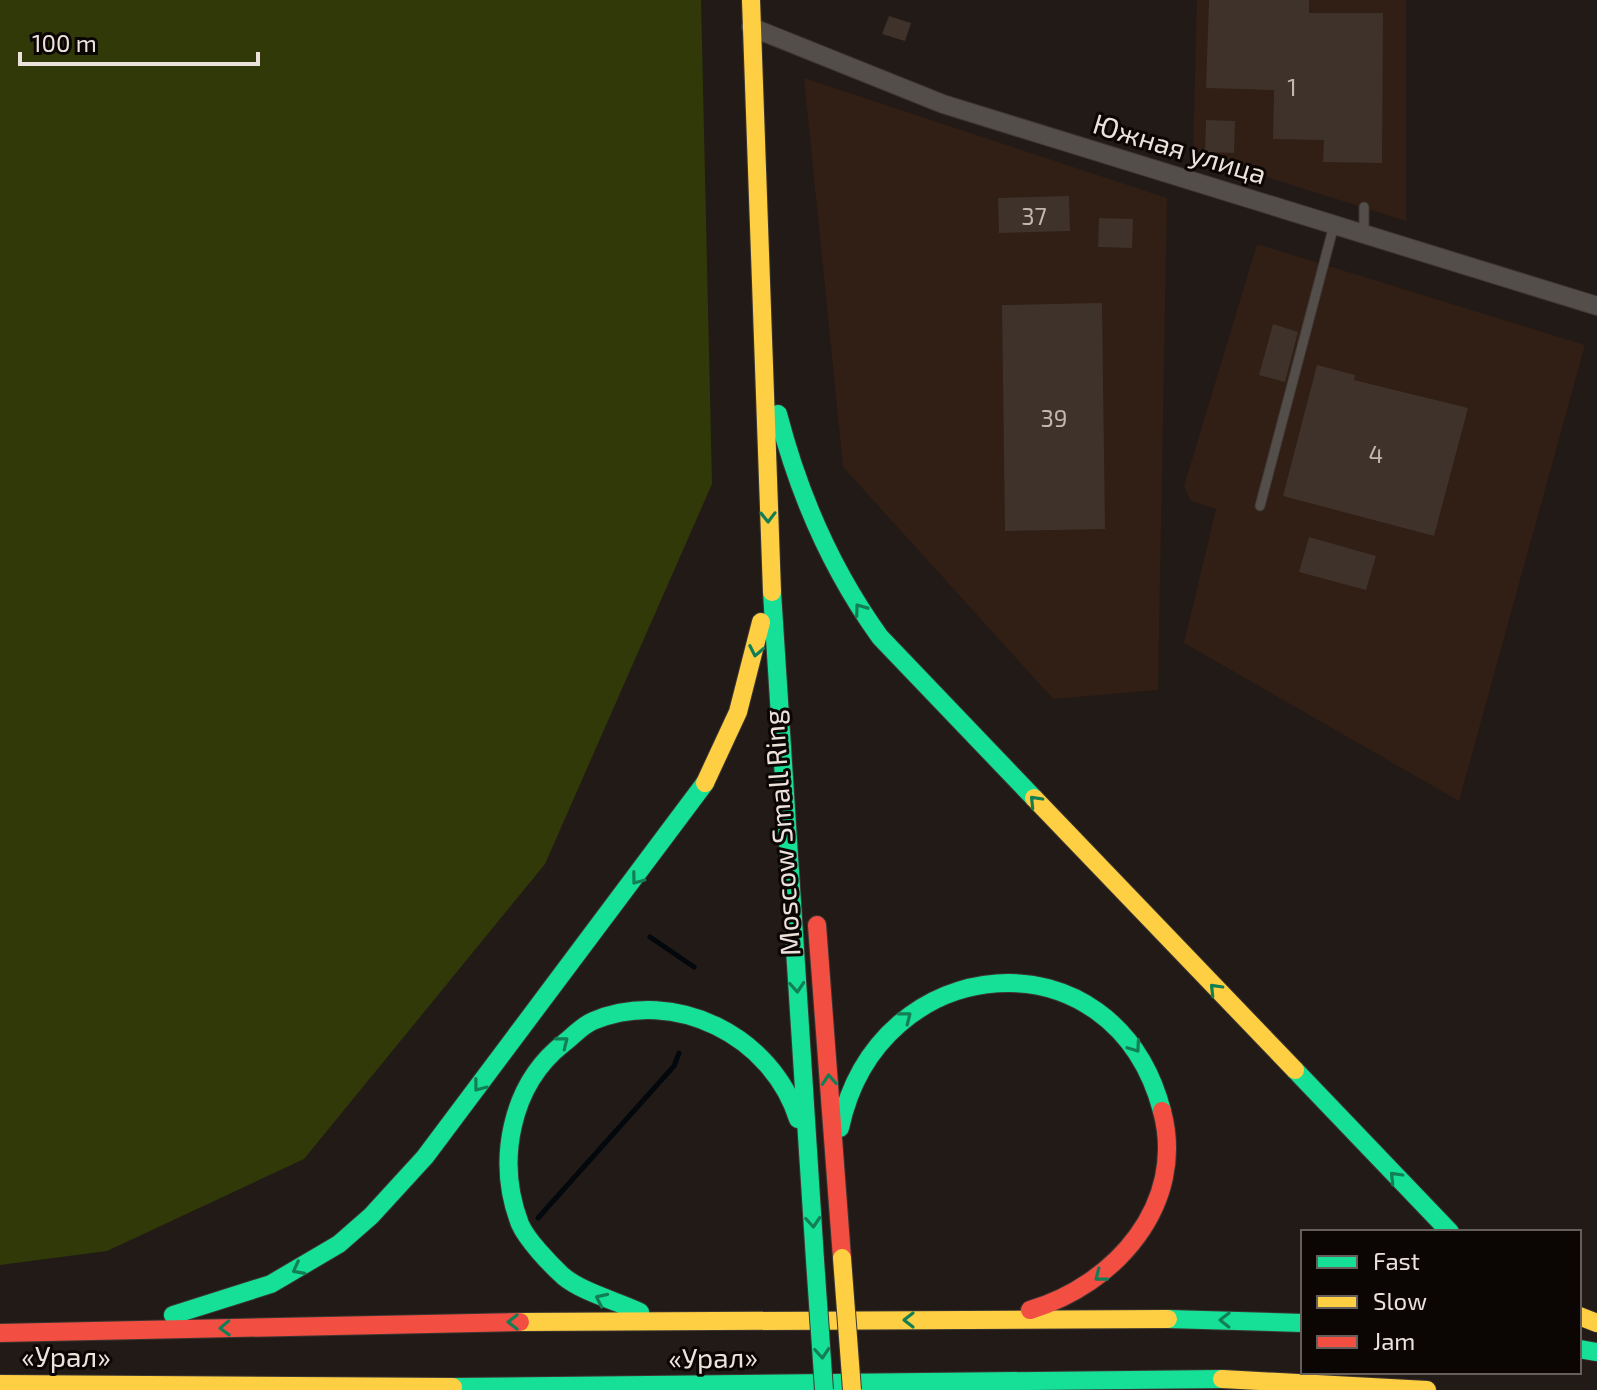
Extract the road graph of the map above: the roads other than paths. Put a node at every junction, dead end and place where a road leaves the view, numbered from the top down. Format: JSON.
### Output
{"nodes":[{"id":1,"x":751,"y":0,"type":"edge"},
{"id":2,"x":751,"y":27,"type":"junction"},
{"id":3,"x":1364,"y":207,"type":"dead end"},
{"id":4,"x":1334,"y":225,"type":"junction"},
{"id":5,"x":1364,"y":234,"type":"junction"},
{"id":6,"x":762,"y":271,"type":"junction"},
{"id":7,"x":1597,"y":306,"type":"edge"},
{"id":8,"x":773,"y":393,"type":"junction"},
{"id":9,"x":1260,"y":506,"type":"dead end"},
{"id":10,"x":769,"y":546,"type":"junction"},
{"id":11,"x":794,"y":639,"type":"dead end"},
{"id":12,"x":815,"y":904,"type":"dead end"},
{"id":13,"x":810,"y":1184,"type":"junction"},
{"id":14,"x":837,"y":1186,"type":"junction"},
{"id":15,"x":1448,"y":1230,"type":"edge"},
{"id":16,"x":987,"y":1320,"type":"junction"},
{"id":17,"x":675,"y":1321,"type":"junction"},
{"id":18,"x":1301,"y":1323,"type":"edge"},
{"id":19,"x":112,"y":1331,"type":"junction"},
{"id":20,"x":0,"y":1333,"type":"edge"},
{"id":21,"x":963,"y":1379,"type":"junction"},
{"id":22,"x":0,"y":1384,"type":"edge"},
{"id":23,"x":56,"y":1384,"type":"junction"},
{"id":24,"x":673,"y":1388,"type":"edge"},
{"id":25,"x":101,"y":1390,"type":"edge"},
{"id":26,"x":824,"y":1390,"type":"edge"},
{"id":27,"x":852,"y":1390,"type":"edge"},
{"id":28,"x":1045,"y":1390,"type":"edge"},
{"id":29,"x":1427,"y":1390,"type":"edge"}],
"edges":[{"from":1,"to":2,"type":"highway","name":"Moscow Small Ring"},
{"from":2,"to":4,"type":"street","name":"Южная улица"},
{"from":2,"to":6,"type":"highway","name":"Moscow Small Ring"},
{"from":3,"to":5,"type":"lane"},
{"from":4,"to":5,"type":"street","name":"Южная улица"},
{"from":4,"to":9,"type":"lane"},
{"from":5,"to":7,"type":"street","name":"Южная улица"},
{"from":6,"to":8,"type":"highway","name":"Moscow Small Ring"},
{"from":6,"to":10,"type":"highway","name":"Moscow Small Ring","one_way":true},
{"from":8,"to":11,"type":"highway","name":"Moscow Small Ring"},
{"from":15,"to":8,"type":"highway","one_way":true},
{"from":10,"to":13,"type":"highway","name":"Moscow Small Ring","one_way":true},
{"from":10,"to":19,"type":"highway","one_way":true},
{"from":14,"to":12,"type":"highway","name":"Moscow Small Ring","one_way":true},
{"from":17,"to":13,"type":"highway","one_way":true},
{"from":13,"to":26,"type":"highway","name":"Moscow Small Ring","one_way":true,"bridge":true},
{"from":14,"to":16,"type":"highway","one_way":true},
{"from":14,"to":27,"type":"highway","name":"Moscow Small Ring","bridge":true},
{"from":16,"to":17,"type":"highway","name":"«Урал»","one_way":true},
{"from":18,"to":16,"type":"highway","name":"«Урал»","one_way":true},
{"from":17,"to":19,"type":"highway","name":"«Урал»","one_way":true},
{"from":19,"to":20,"type":"highway","name":"«Урал»"},
{"from":21,"to":24,"type":"highway","name":"«Урал»"},
{"from":21,"to":28,"type":"highway"},
{"from":21,"to":29,"type":"highway","name":"«Урал»"},
{"from":22,"to":23,"type":"highway","name":"«Урал»"},
{"from":23,"to":24,"type":"highway","name":"«Урал»"},
{"from":23,"to":25,"type":"highway"}]}
